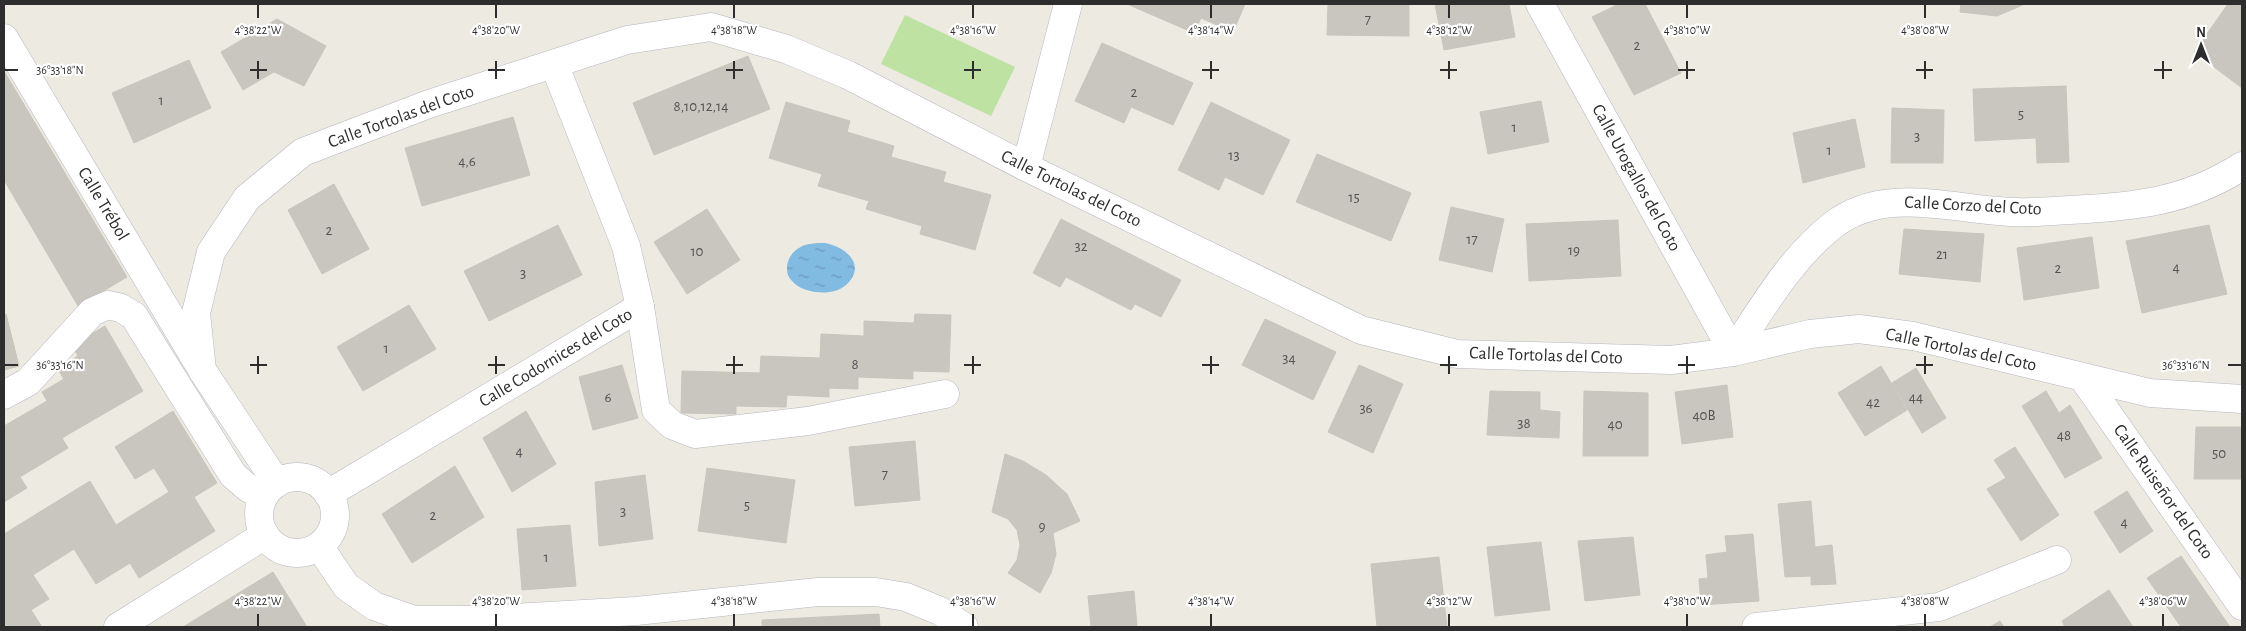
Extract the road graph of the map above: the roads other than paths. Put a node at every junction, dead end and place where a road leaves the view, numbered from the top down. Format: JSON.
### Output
{"nodes":[{"id":1,"x":1068,"y":4,"type":"edge"},
{"id":2,"x":1540,"y":4,"type":"edge"},
{"id":3,"x":4,"y":38,"type":"edge"},
{"id":4,"x":554,"y":64,"type":"junction"},
{"id":5,"x":2242,"y":166,"type":"edge"},
{"id":6,"x":1026,"y":167,"type":"junction"},
{"id":7,"x":640,"y":307,"type":"junction"},
{"id":8,"x":1733,"y":352,"type":"junction"},
{"id":9,"x":202,"y":370,"type":"junction"},
{"id":10,"x":2083,"y":378,"type":"junction"},
{"id":11,"x":945,"y":394,"type":"dead end"},
{"id":12,"x":4,"y":395,"type":"edge"},
{"id":13,"x":2242,"y":399,"type":"edge"},
{"id":14,"x":271,"y":490,"type":"junction"},
{"id":15,"x":328,"y":494,"type":"junction"},
{"id":16,"x":265,"y":535,"type":"junction"},
{"id":17,"x":318,"y":546,"type":"junction"},
{"id":18,"x":2057,"y":560,"type":"dead end"},
{"id":19,"x":2242,"y":606,"type":"edge"},
{"id":20,"x":118,"y":627,"type":"edge"},
{"id":21,"x":964,"y":627,"type":"edge"},
{"id":22,"x":1756,"y":627,"type":"edge"}],
"edges":[{"from":1,"to":6,"type":"street"},
{"from":2,"to":8,"type":"street","name":"Calle Urogallos del Coto"},
{"from":3,"to":9,"type":"street","name":"Calle Trébol"},
{"from":4,"to":6,"type":"street","name":"Calle Tortolas del Coto"},
{"from":4,"to":7,"type":"street","name":"Calle Codornices del Coto"},
{"from":4,"to":9,"type":"street","name":"Calle Tortolas del Coto"},
{"from":5,"to":8,"type":"street","name":"Calle Corzo del Coto"},
{"from":6,"to":8,"type":"street","name":"Calle Tortolas del Coto"},
{"from":7,"to":11,"type":"street"},
{"from":7,"to":15,"type":"street","name":"Calle Codornices del Coto"},
{"from":8,"to":10,"type":"street","name":"Calle Tortolas del Coto"},
{"from":9,"to":14,"type":"street","name":"Calle Tortolas del Coto"},
{"from":10,"to":13,"type":"street","name":"Calle Tortolas del Coto"},
{"from":10,"to":19,"type":"street","name":"Calle Ruiseñor del Coto"},
{"from":12,"to":14,"type":"street"},
{"from":14,"to":15,"type":"street"},
{"from":14,"to":16,"type":"street"},
{"from":15,"to":17,"type":"street"},
{"from":16,"to":17,"type":"street"},
{"from":16,"to":20,"type":"street"},
{"from":17,"to":21,"type":"street"},
{"from":18,"to":22,"type":"street"}]}
